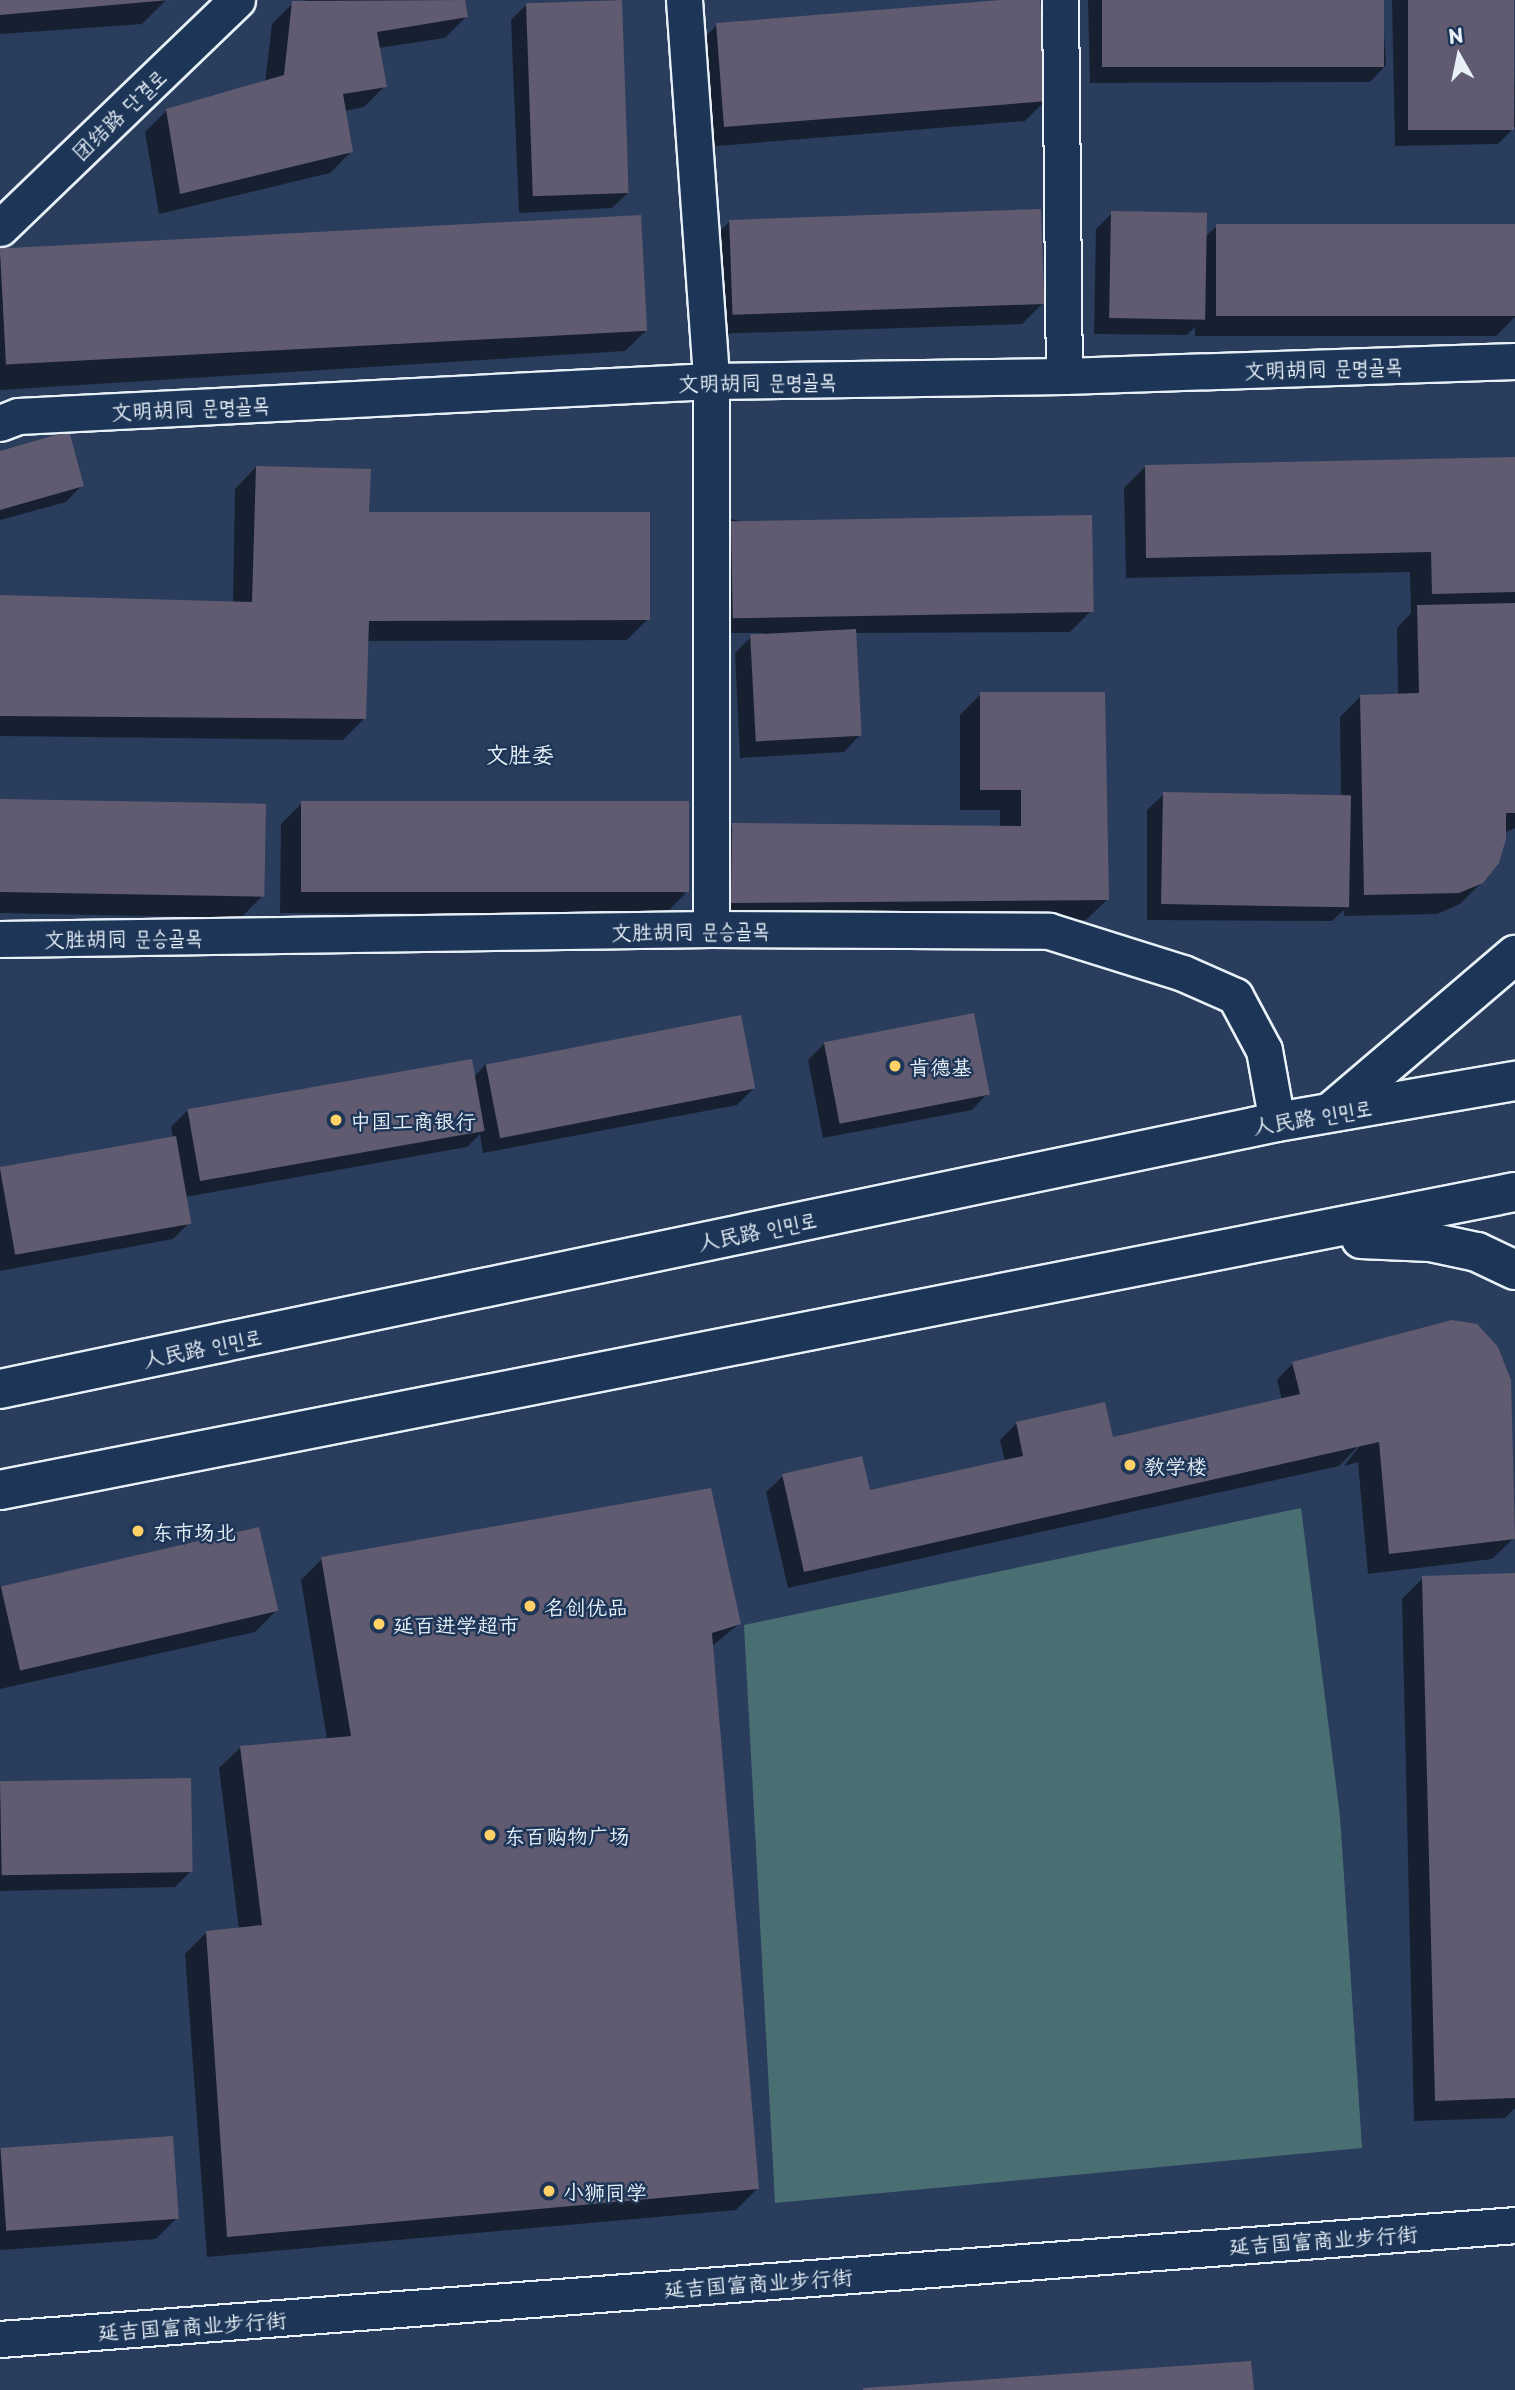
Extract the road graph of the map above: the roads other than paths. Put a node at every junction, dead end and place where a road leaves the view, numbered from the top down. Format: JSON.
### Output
{"nodes":[{"id":1,"x":237,"y":0,"type":"edge"},
{"id":2,"x":684,"y":0,"type":"edge"},
{"id":3,"x":1060,"y":0,"type":"edge"},
{"id":4,"x":0,"y":228,"type":"edge"},
{"id":5,"x":1515,"y":361,"type":"edge"},
{"id":6,"x":1064,"y":376,"type":"junction"},
{"id":7,"x":710,"y":381,"type":"junction"},
{"id":8,"x":0,"y":423,"type":"edge"},
{"id":9,"x":711,"y":929,"type":"junction"},
{"id":10,"x":0,"y":939,"type":"edge"},
{"id":11,"x":1515,"y":955,"type":"edge"},
{"id":12,"x":1515,"y":1081,"type":"edge"},
{"id":13,"x":1331,"y":1112,"type":"junction"},
{"id":14,"x":1277,"y":1122,"type":"junction"},
{"id":15,"x":1515,"y":1192,"type":"edge"},
{"id":16,"x":1300,"y":1237,"type":"junction"},
{"id":17,"x":1515,"y":1270,"type":"edge"},
{"id":18,"x":0,"y":1389,"type":"edge"},
{"id":19,"x":0,"y":1490,"type":"edge"},
{"id":20,"x":1515,"y":2225,"type":"edge"},
{"id":21,"x":0,"y":2339,"type":"edge"}],
"edges":[{"from":1,"to":4,"type":"street","name":"团结路 단결로"},
{"from":2,"to":7,"type":"street"},
{"from":3,"to":6,"type":"street"},
{"from":5,"to":6,"type":"street","name":"文明胡同 문명골목"},
{"from":6,"to":7,"type":"street","name":"文明胡同 문명골목"},
{"from":7,"to":8,"type":"street","name":"文明胡同 문명골목"},
{"from":7,"to":9,"type":"street"},
{"from":9,"to":10,"type":"street","name":"文胜胡同 문승골목"},
{"from":9,"to":14,"type":"street","name":"文胜胡同 문승골목"},
{"from":11,"to":13,"type":"main road"},
{"from":12,"to":13,"type":"main road","name":"人民路 인민로"},
{"from":13,"to":14,"type":"main road","name":"人民路 인민로"},
{"from":14,"to":18,"type":"main road","name":"人民路 인민로"},
{"from":15,"to":16,"type":"main road"},
{"from":16,"to":17,"type":"main road"},
{"from":16,"to":19,"type":"main road"},
{"from":20,"to":21,"type":"street","name":"延吉国富商业步行街"}]}
